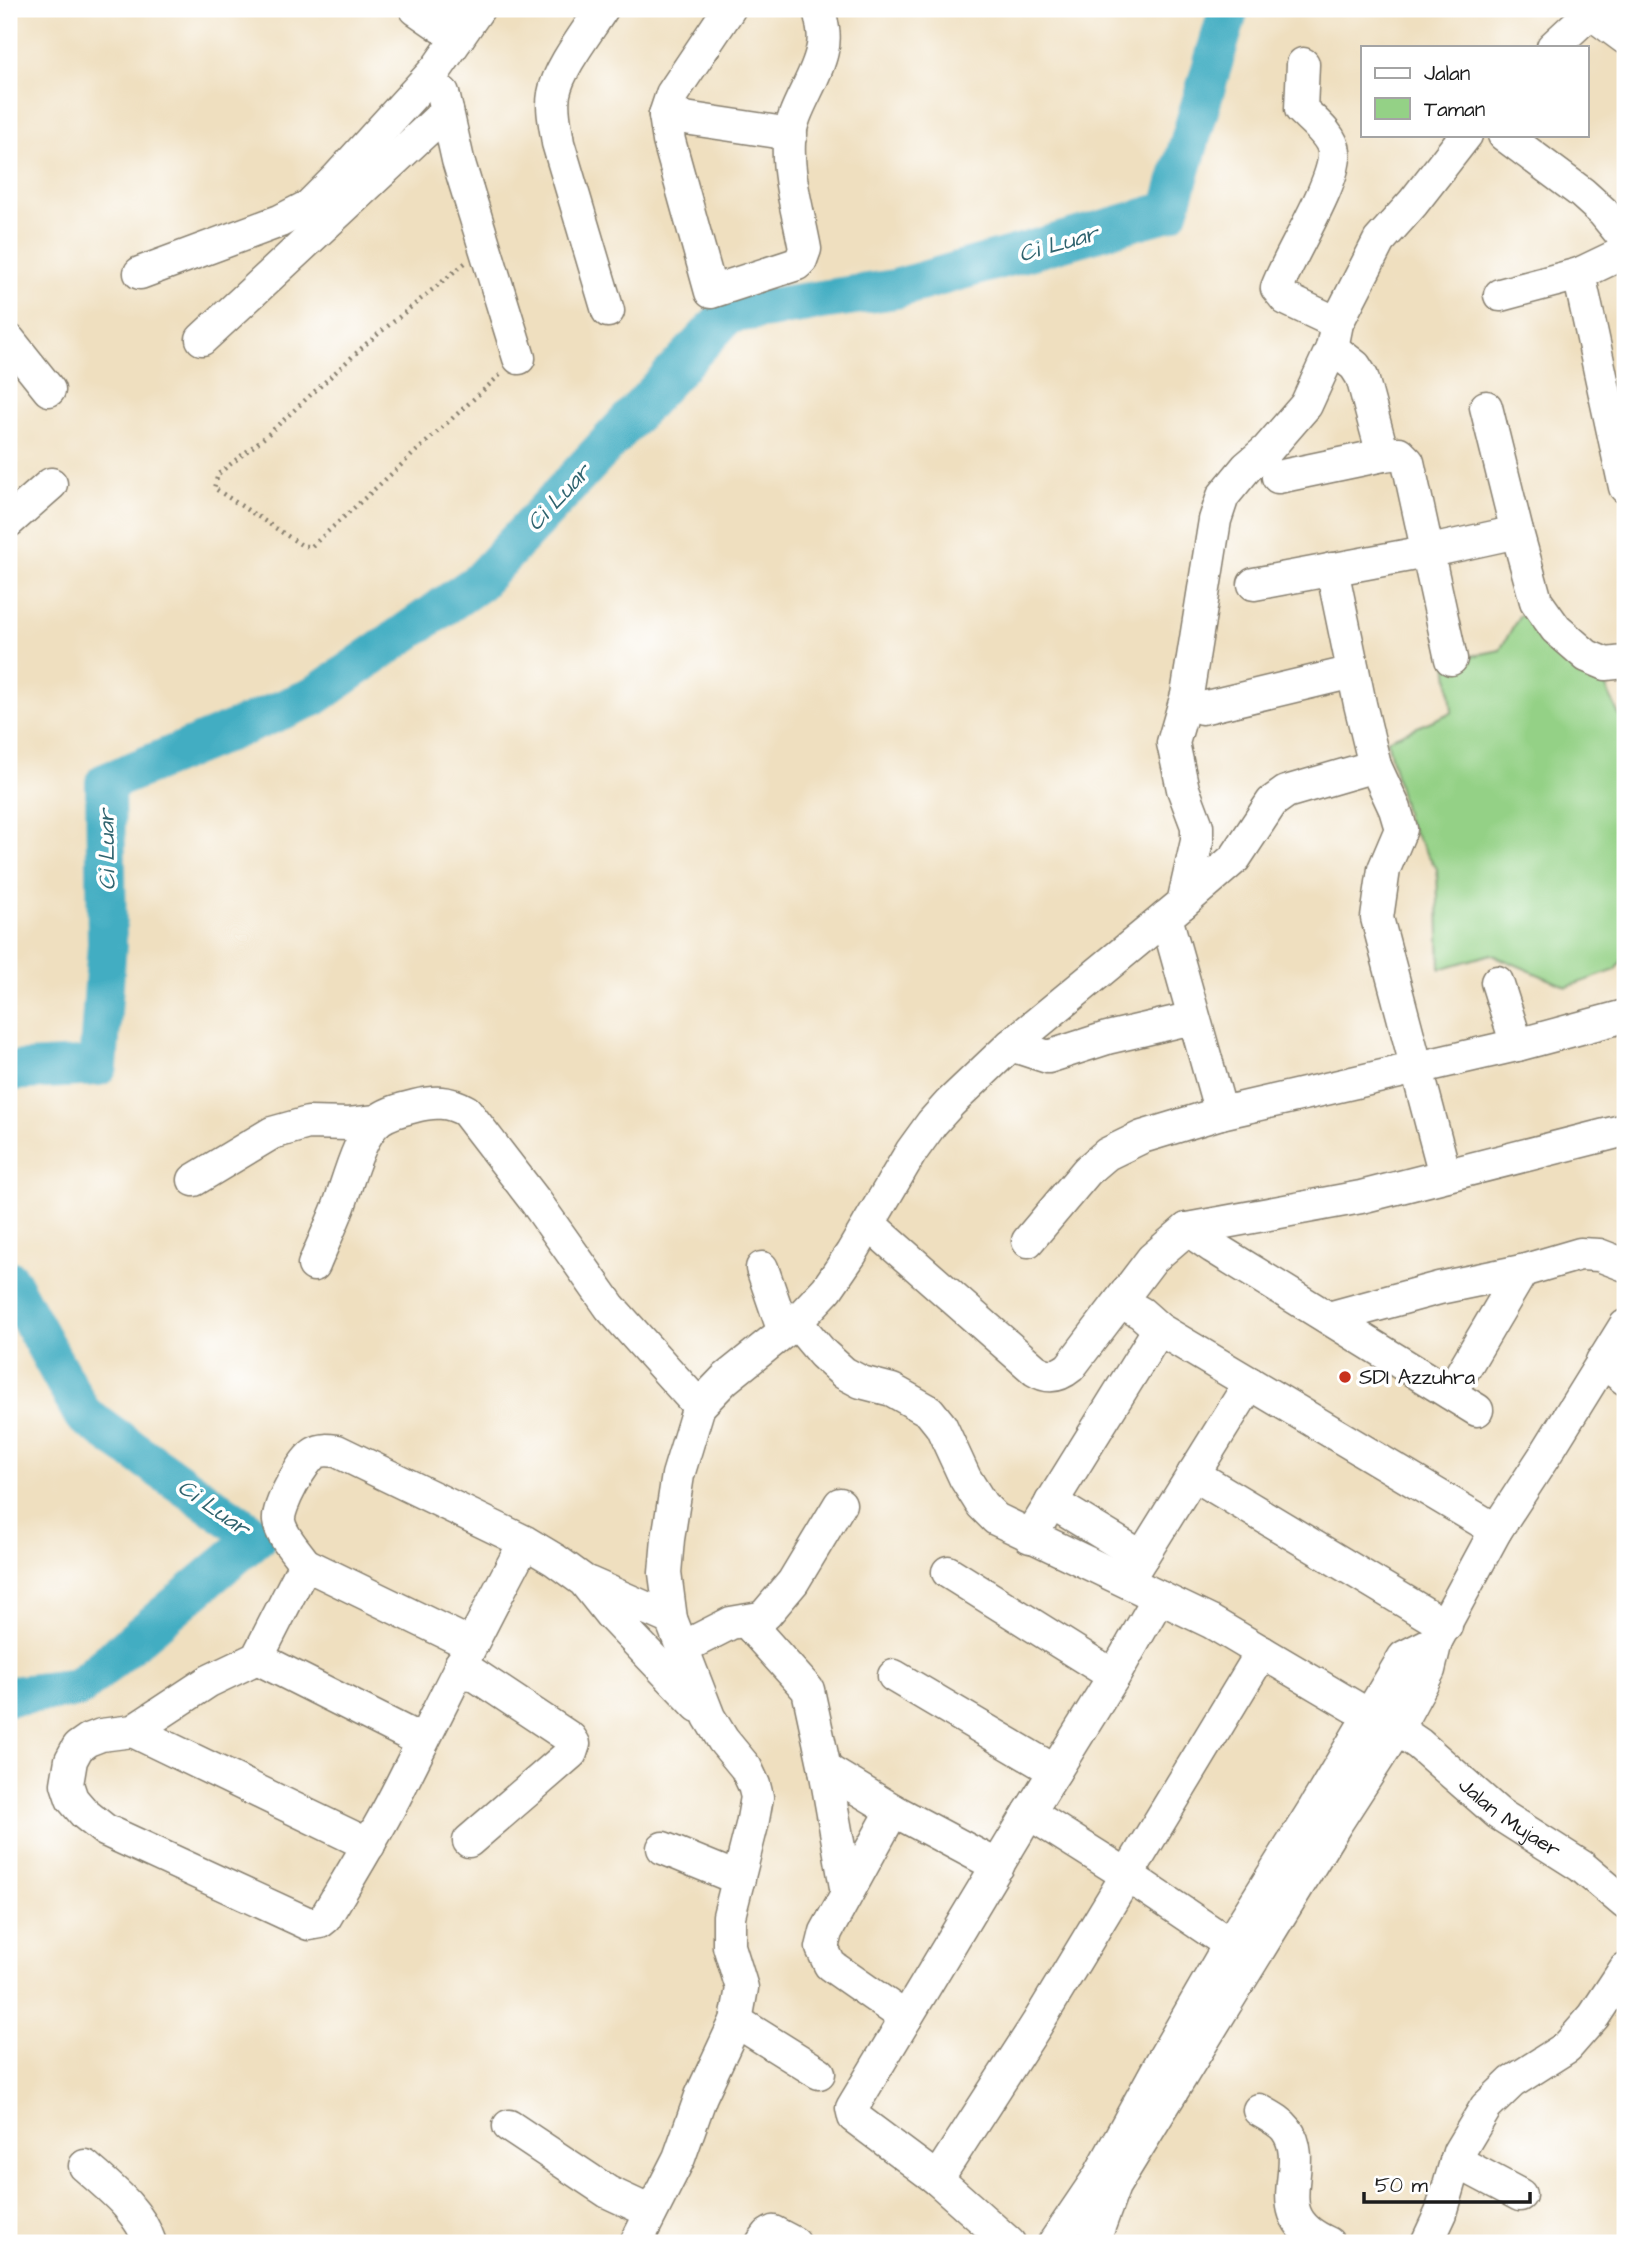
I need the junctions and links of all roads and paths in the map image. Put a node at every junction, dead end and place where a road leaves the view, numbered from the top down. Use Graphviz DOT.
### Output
graph roads {
  1 [pos="415,9"];
  2 [pos="478,9"];
  3 [pos="602,9"];
  4 [pos="729,9"];
  5 [pos="819,9"];
  6 [pos="1593,11"];
  7 [pos="457,38"];
  8 [pos="1625,38"];
  9 [pos="1554,46"];
  10 [pos="1303,64"];
  11 [pos="437,68"];
  12 [pos="447,111"];
  13 [pos="665,115"];
  14 [pos="791,134"];
  15 [pos="1465,136"];
  16 [pos="1505,136"];
  17 [pos="1625,239"];
  18 [pos="484,247"];
  19 [pos="1625,252"];
  20 [pos="140,274"];
  21 [pos="1579,274"];
  22 [pos="1500,295"];
  23 [pos="608,311"];
  24 [pos="1335,335"];
  25 [pos="202,339"];
  26 [pos="9,340"];
  27 [pos="519,358"];
  28 [pos="1612,365"];
  29 [pos="49,390"];
  30 [pos="1486,407"];
  31 [pos="1383,455"];
  32 [pos="1278,477"];
  33 [pos="51,484"];
  34 [pos="1625,487"];
  35 [pos="9,521"];
  36 [pos="1517,532"];
  37 [pos="1426,552"];
  38 [pos="1332,569"];
  39 [pos="1254,584"];
  40 [pos="1451,659"];
  41 [pos="1625,662"];
  42 [pos="1353,671"];
  43 [pos="1202,708"];
  44 [pos="1376,766"];
  45 [pos="1174,910"];
  46 [pos="1497,982"];
  47 [pos="1625,1016"];
  48 [pos="1193,1018"];
  49 [pos="1011,1045"];
  50 [pos="1517,1045"];
  51 [pos="1417,1068"];
  52 [pos="1221,1114"];
  53 [pos="377,1121"];
  54 [pos="1625,1130"];
  55 [pos="1444,1175"];
  56 [pos="194,1180"];
  57 [pos="869,1224"];
  58 [pos="1187,1229"];
  59 [pos="1028,1241"];
  60 [pos="314,1265"];
  61 [pos="1625,1265"];
  62 [pos="762,1268"];
  63 [pos="1522,1271"];
  64 [pos="1121,1302"];
  65 [pos="1329,1318"];
  66 [pos="1625,1326"];
  67 [pos="790,1327"];
  68 [pos="1159,1329"];
  69 [pos="1614,1370"];
  70 [pos="1250,1383"];
  71 [pos="1450,1394"];
  72 [pos="699,1406"];
  73 [pos="1477,1410"];
  74 [pos="1193,1474"];
  75 [pos="1051,1502"];
  76 [pos="840,1504"];
  77 [pos="1496,1530"];
  78 [pos="1030,1537"];
  79 [pos="524,1542"];
  80 [pos="304,1564"];
  81 [pos="1134,1569"];
  82 [pos="948,1572"];
  83 [pos="584,1581"];
  84 [pos="1159,1597"];
  85 [pos="746,1621"];
  86 [pos="677,1634"];
  87 [pos="1441,1634"];
  88 [pos="1272,1653"];
  89 [pos="465,1654"];
  90 [pos="257,1658"];
  91 [pos="1114,1675"];
  92 [pos="894,1676"];
  93 [pos="709,1717"];
  94 [pos="1380,1718"];
  95 [pos="133,1731"];
  96 [pos="422,1741"];
  97 [pos="825,1769"];
  98 [pos="1055,1771"];
  99 [pos="893,1810"];
  100 [pos="1029,1812"];
  101 [pos="468,1841"];
  102 [pos="369,1845"];
  103 [pos="663,1848"];
  104 [pos="998,1866"];
  105 [pos="1127,1875"];
  106 [pos="739,1879"];
  107 [pos="847,1893"];
  108 [pos="1625,1903"];
  109 [pos="1240,1952"];
  110 [pos="1625,1969"];
  111 [pos="906,2018"];
  112 [pos="736,2021"];
  113 [pos="819,2073"];
  114 [pos="1259,2110"];
  115 [pos="509,2126"];
  116 [pos="1456,2161"];
  117 [pos="85,2166"];
  118 [pos="937,2179"];
  119 [pos="1106,2182"];
  120 [pos="1520,2195"];
  121 [pos="651,2212"];
  122 [pos="1316,2241"];
  123 [pos="150,2243"];
  124 [pos="636,2243"];
  125 [pos="762,2243"];
  126 [pos="794,2243"];
  127 [pos="1009,2243"];
  128 [pos="1054,2243"];
  129 [pos="1093,2243"];
  130 [pos="1427,2243"];
  1 -- 7 [label="street"];
  2 -- 7 [label="street"];
  3 -- 23 [label="street"];
  4 -- 13 [label="street"];
  5 -- 14 [label="street"];
  6 -- 8 [label="street"];
  6 -- 9 [label="street"];
  7 -- 11 [label="street"];
  10 -- 24 [label="street"];
  11 -- 12 [label="street"];
  11 -- 20 [label="street"];
  12 -- 18 [label="street"];
  12 -- 25 [label="street"];
  13 -- 14 [label="street"];
  13 -- 14 [label="street"];
  15 -- 24 [label="street"];
  16 -- 17 [label="street"];
  18 -- 27 [label="street"];
  18 -- 27 [label="path"];
  19 -- 21 [label="street"];
  21 -- 22 [label="street"];
  21 -- 28 [label="street"];
  24 -- 31 [label="street"];
  24 -- 45 [label="street"];
  26 -- 29 [label="street"];
  28 -- 34 [label="street"];
  30 -- 36 [label="street"];
  31 -- 32 [label="street"];
  31 -- 37 [label="street"];
  33 -- 35 [label="street"];
  36 -- 37 [label="street"];
  36 -- 41 [label="street"];
  37 -- 38 [label="street"];
  37 -- 40 [label="street"];
  38 -- 39 [label="street"];
  38 -- 42 [label="street"];
  42 -- 43 [label="street"];
  42 -- 44 [label="street"];
  44 -- 45 [label="street"];
  44 -- 51 [label="street"];
  45 -- 48 [label="street"];
  45 -- 49 [label="street"];
  46 -- 50 [label="street"];
  47 -- 50 [label="street"];
  48 -- 49 [label="street"];
  48 -- 52 [label="street"];
  49 -- 57 [label="street"];
  50 -- 51 [label="street"];
  51 -- 52 [label="street"];
  51 -- 55 [label="street"];
  52 -- 59 [label="street"];
  53 -- 56 [label="street"];
  53 -- 60 [label="street"];
  53 -- 72 [label="street"];
  54 -- 55 [label="street"];
  55 -- 58 [label="street"];
  57 -- 64 [label="street"];
  57 -- 67 [label="street"];
  58 -- 64 [label="street"];
  58 -- 65 [label="street"];
  61 -- 63 [label="street"];
  62 -- 67 [label="street"];
  63 -- 65 [label="street"];
  63 -- 71 [label="street"];
  64 -- 68 [label="street"];
  65 -- 71 [label="street"];
  66 -- 69 [label="street"];
  67 -- 72 [label="street"];
  67 -- 78 [label="street"];
  68 -- 70 [label="street"];
  68 -- 75 [label="street"];
  69 -- 77 [label="street"];
  70 -- 74 [label="street"];
  70 -- 77 [label="street"];
  71 -- 73 [label="street"];
  72 -- 86 [label="street"];
  74 -- 81 [label="street"];
  74 -- 87 [label="street"];
  75 -- 78 [label="street"];
  75 -- 81 [label="street"];
  76 -- 85 [label="street"];
  77 -- 87 [label="street"];
  78 -- 81 [label="street"];
  79 -- 80 [label="street"];
  79 -- 83 [label="street"];
  79 -- 89 [label="street"];
  80 -- 89 [label="street"];
  80 -- 90 [label="street"];
  81 -- 84 [label="street, Jalan Mujaer"];
  82 -- 91 [label="street"];
  83 -- 86 [label="street"];
  83 -- 93 [label="street"];
  84 -- 88 [label="street, Jalan Mujaer"];
  84 -- 91 [label="street"];
  85 -- 86 [label="street"];
  85 -- 97 [label="street"];
  86 -- 93 [label="street"];
  87 -- 94 [label="street"];
  88 -- 94 [label="street, Jalan Mujaer"];
  88 -- 105 [label="street"];
  89 -- 96 [label="street"];
  89 -- 101 [label="street"];
  90 -- 95 [label="street"];
  90 -- 96 [label="street"];
  91 -- 98 [label="street"];
  92 -- 98 [label="street"];
  93 -- 106 [label="street"];
  94 -- 108 [label="street, Jalan Mujaer"];
  94 -- 109 [label="street"];
  95 -- 102 [label="street"];
  95 -- 102 [label="street"];
  96 -- 102 [label="street"];
  97 -- 99 [label="street"];
  97 -- 107 [label="street"];
  98 -- 100 [label="street"];
  99 -- 104 [label="street"];
  99 -- 107 [label="street"];
  100 -- 104 [label="street"];
  100 -- 105 [label="street"];
  103 -- 106 [label="street"];
  104 -- 111 [label="street"];
  105 -- 109 [label="street"];
  105 -- 118 [label="street"];
  106 -- 112 [label="street"];
  107 -- 111 [label="street"];
  109 -- 119 [label="street"];
  110 -- 116 [label="street"];
  111 -- 118 [label="street"];
  112 -- 113 [label="street"];
  112 -- 121 [label="street"];
  114 -- 122 [label="street"];
  115 -- 121 [label="street"];
  116 -- 120 [label="street"];
  116 -- 130 [label="street"];
  117 -- 123 [label="street"];
  118 -- 127 [label="street"];
  119 -- 128 [label="street"];
  119 -- 129 [label="street"];
  121 -- 124 [label="street"];
  125 -- 126 [label="street"];
}
